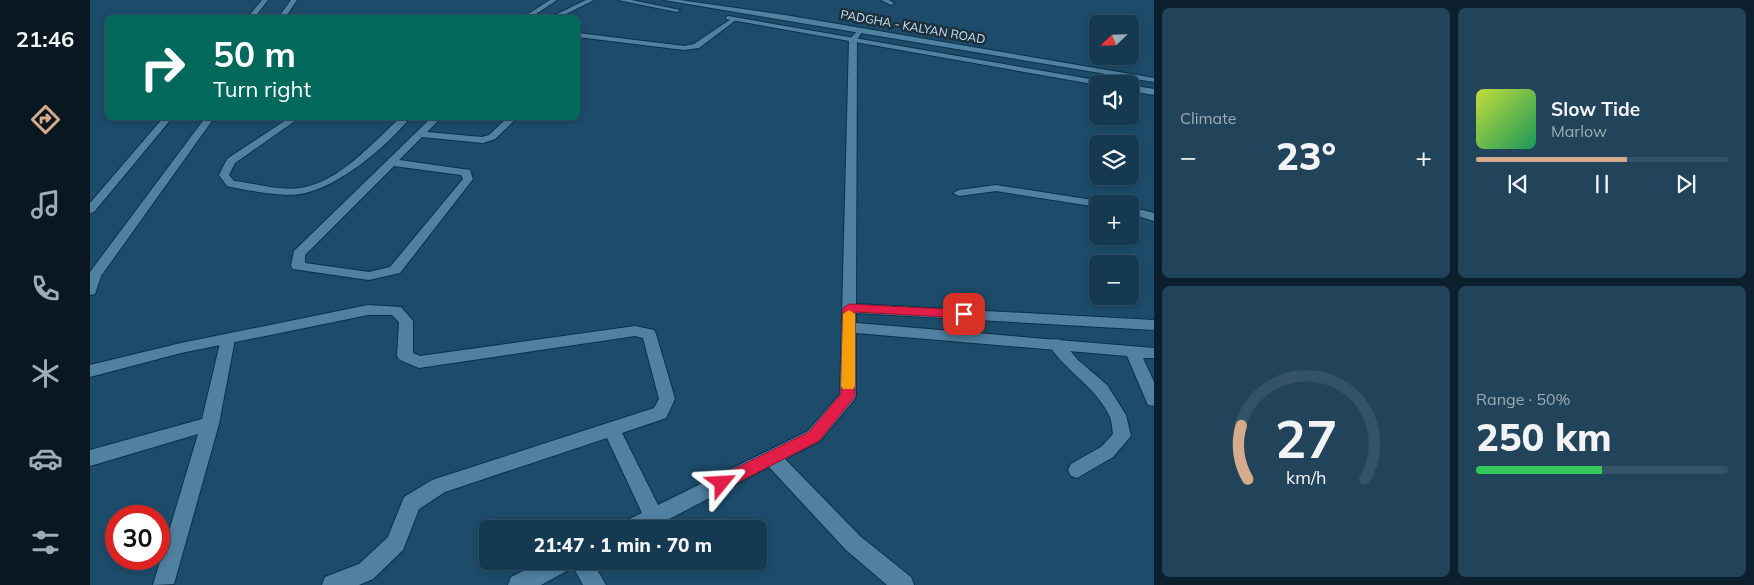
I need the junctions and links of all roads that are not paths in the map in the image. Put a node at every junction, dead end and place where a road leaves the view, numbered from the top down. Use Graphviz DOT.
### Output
graph roads {
  1 [pos="265,0"];
  2 [pos="294,0"];
  3 [pos="554,0"];
  4 [pos="591,0"];
  5 [pos="621,0"];
  6 [pos="667,0"];
  7 [pos="696,13"];
  8 [pos="252,15"];
  9 [pos="283,15"];
  10 [pos="529,15"];
  11 [pos="558,15"];
  12 [pos="785,17"];
  13 [pos="724,18"];
  14 [pos="734,19"];
  15 [pos="773,26"];
  16 [pos="580,35"];
  17 [pos="857,35"];
  18 [pos="1089,80"];
  19 [pos="1154,80"];
  20 [pos="1139,90"];
  21 [pos="1154,92"];
  22 [pos="165,120"];
  23 [pos="208,120"];
  24 [pos="291,120"];
  25 [pos="403,120"];
  26 [pos="434,120"];
  27 [pos="510,120"];
  28 [pos="419,134"];
  29 [pos="390,162"];
  30 [pos="959,193"];
  31 [pos="1089,202"];
  32 [pos="90,210"];
  33 [pos="1139,213"];
  34 [pos="1154,217"];
  35 [pos="90,291"];
  36 [pos="849,308"];
  37 [pos="1154,325"];
  38 [pos="849,327"];
  39 [pos="228,339"];
  40 [pos="1056,344"];
  41 [pos="1132,351"];
  42 [pos="1154,353"];
  43 [pos="90,371"];
  44 [pos="1154,400"];
  45 [pos="210,424"];
  46 [pos="611,429"];
  47 [pos="90,458"];
  48 [pos="772,458"];
  49 [pos="1077,470"];
  50 [pos="654,517"];
  51 [pos="648,520"];
  52 [pos="548,570"];
  53 [pos="586,570"];
  54 [pos="162,584"];
  55 [pos="333,585"];
  56 [pos="519,585"];
  57 [pos="595,585"];
  58 [pos="903,585"];
  1 -- 8 [label="street"];
  2 -- 9 [label="street"];
  3 -- 10 [label="street"];
  4 -- 11 [label="street"];
  5 -- 7 [label="street"];
  6 -- 12 [label="street, PADGHA - KALYAN ROAD"];
  12 -- 15 [label="street"];
  12 -- 17 [label="street, PADGHA - KALYAN ROAD"];
  13 -- 14 [label="street"];
  14 -- 15 [label="street"];
  14 -- 16 [label="street"];
  15 -- 17 [label="street"];
  17 -- 18 [label="street"];
  17 -- 19 [label="street, PADGHA - KALYAN ROAD"];
  17 -- 36 [label="street"];
  20 -- 21 [label="street"];
  22 -- 32 [label="street"];
  23 -- 35 [label="street"];
  24 -- 25 [label="street"];
  26 -- 28 [label="street"];
  27 -- 28 [label="street"];
  28 -- 29 [label="street"];
  29 -- 29 [label="street"];
  30 -- 31 [label="street"];
  33 -- 34 [label="street"];
  36 -- 37 [label="street"];
  36 -- 38 [label="street"];
  38 -- 40 [label="street"];
  38 -- 48 [label="street"];
  39 -- 43 [label="street"];
  39 -- 45 [label="street"];
  39 -- 46 [label="street"];
  40 -- 41 [label="street"];
  40 -- 49 [label="street"];
  41 -- 42 [label="street"];
  41 -- 44 [label="street"];
  45 -- 47 [label="street"];
  45 -- 54 [label="street"];
  46 -- 50 [label="street"];
  46 -- 55 [label="street"];
  48 -- 50 [label="street"];
  48 -- 58 [label="street"];
  50 -- 51 [label="street"];
  52 -- 56 [label="street"];
  53 -- 57 [label="street"];
}
